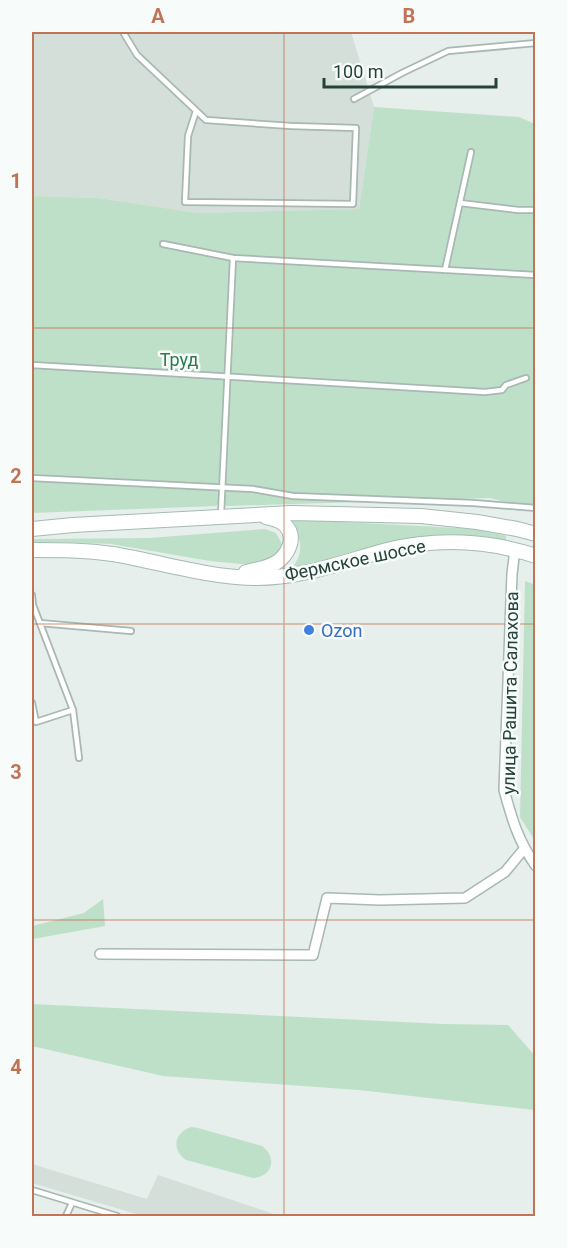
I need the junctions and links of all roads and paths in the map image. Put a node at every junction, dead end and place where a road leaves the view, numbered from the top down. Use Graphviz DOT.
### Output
graph roads {
  1 [pos="123,32"];
  2 [pos="536,43"];
  3 [pos="354,99"];
  4 [pos="196,111"];
  5 [pos="471,152"];
  6 [pos="460,204"];
  7 [pos="536,210"];
  8 [pos="164,244"];
  9 [pos="233,258"];
  10 [pos="445,270"];
  11 [pos="536,275"];
  12 [pos="32,365"];
  13 [pos="227,376"];
  14 [pos="526,378"];
  15 [pos="32,478"];
  16 [pos="222,488"];
  17 [pos="536,508"];
  18 [pos="257,515"];
  19 [pos="221,517"];
  20 [pos="32,529"];
  21 [pos="517,529"];
  22 [pos="536,534"];
  23 [pos="514,549"];
  24 [pos="32,550"];
  25 [pos="536,556"];
  26 [pos="226,577"];
  27 [pos="32,595"];
  28 [pos="40,623"];
  29 [pos="131,631"];
  30 [pos="32,703"];
  31 [pos="73,710"];
  32 [pos="79,758"];
  33 [pos="524,849"];
  34 [pos="536,855"];
  35 [pos="536,866"];
  36 [pos="100,954"];
  37 [pos="32,1190"];
  38 [pos="72,1203"];
  39 [pos="66,1216"];
  40 [pos="117,1216"];
  1 -- 4 [label="lane"];
  2 -- 3 [label="lane"];
  4 -- 4 [label="lane"];
  5 -- 6 [label="lane"];
  6 -- 7 [label="lane"];
  6 -- 10 [label="lane"];
  8 -- 9 [label="lane"];
  9 -- 10 [label="lane"];
  9 -- 13 [label="lane"];
  10 -- 11 [label="lane"];
  12 -- 13 [label="lane"];
  13 -- 14 [label="lane"];
  13 -- 16 [label="lane"];
  15 -- 16 [label="lane"];
  16 -- 17 [label="lane"];
  16 -- 19 [label="lane"];
  18 -- 19 [label="main road, Фермское шоссе"];
  18 -- 21 [label="main road, Фермское шоссе"];
  18 -- 26 [label="main road"];
  19 -- 20 [label="main road, Фермское шоссе"];
  21 -- 22 [label="main road, Фермское шоссе"];
  21 -- 23 [label="main road"];
  23 -- 25 [label="main road, Фермское шоссе"];
  23 -- 26 [label="main road, Фермское шоссе"];
  23 -- 33 [label="street, улица Рашита Салахова"];
  24 -- 26 [label="main road, Фермское шоссе"];
  27 -- 28 [label="lane"];
  28 -- 29 [label="lane"];
  28 -- 31 [label="lane"];
  30 -- 31 [label="lane"];
  31 -- 32 [label="lane"];
  33 -- 34 [label="lane"];
  33 -- 35 [label="street, улица Рашита Салахова"];
  33 -- 36 [label="street"];
  37 -- 38 [label="lane"];
  38 -- 39 [label="lane"];
  38 -- 40 [label="lane"];
}
